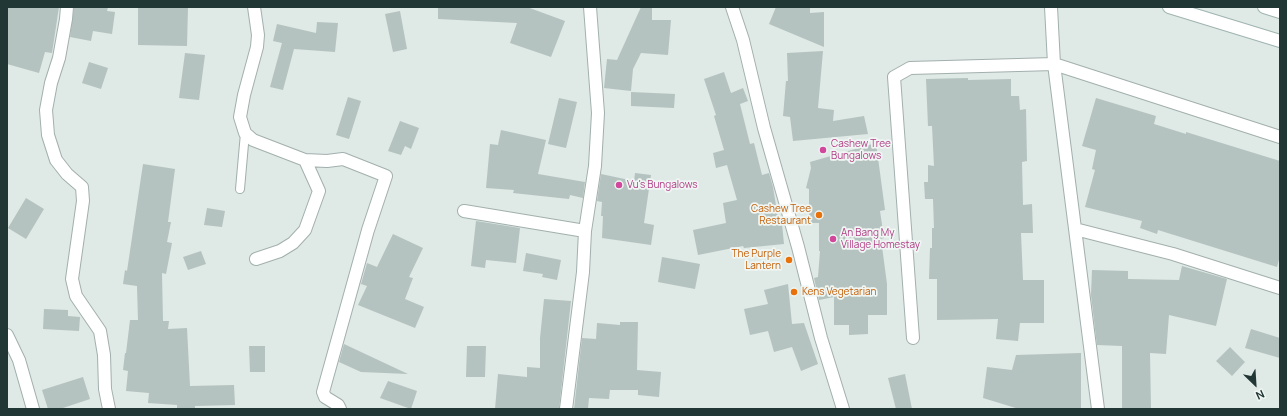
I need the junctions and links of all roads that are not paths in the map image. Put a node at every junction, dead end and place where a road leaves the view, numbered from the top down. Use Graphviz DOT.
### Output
graph roads {
  1 [pos="67,7"];
  2 [pos="254,7"];
  3 [pos="590,7"];
  4 [pos="732,7"];
  5 [pos="1051,7"];
  6 [pos="1169,7"];
  7 [pos="1264,7"];
  8 [pos="1280,12"];
  9 [pos="1280,41"];
  10 [pos="1054,64"];
  11 [pos="245,133"];
  12 [pos="1280,137"];
  13 [pos="305,160"];
  14 [pos="240,189"];
  15 [pos="464,211"];
  16 [pos="1075,229"];
  17 [pos="585,231"];
  18 [pos="256,259"];
  19 [pos="1280,288"];
  20 [pos="7,335"];
  21 [pos="912,338"];
  22 [pos="33,409"];
  23 [pos="109,409"];
  24 [pos="340,409"];
  25 [pos="566,409"];
  26 [pos="843,409"];
  27 [pos="1098,409"];
  1 -- 23 [label="street"];
  2 -- 11 [label="street"];
  3 -- 17 [label="street"];
  4 -- 26 [label="street"];
  5 -- 10 [label="street"];
  6 -- 9 [label="street"];
  7 -- 8 [label="street"];
  10 -- 12 [label="street"];
  10 -- 16 [label="street"];
  10 -- 21 [label="street"];
  11 -- 13 [label="street"];
  11 -- 14 [label="lane"];
  13 -- 18 [label="street"];
  13 -- 24 [label="street"];
  15 -- 17 [label="street"];
  16 -- 19 [label="street"];
  16 -- 27 [label="street"];
  17 -- 25 [label="street"];
  20 -- 22 [label="street"];
}
